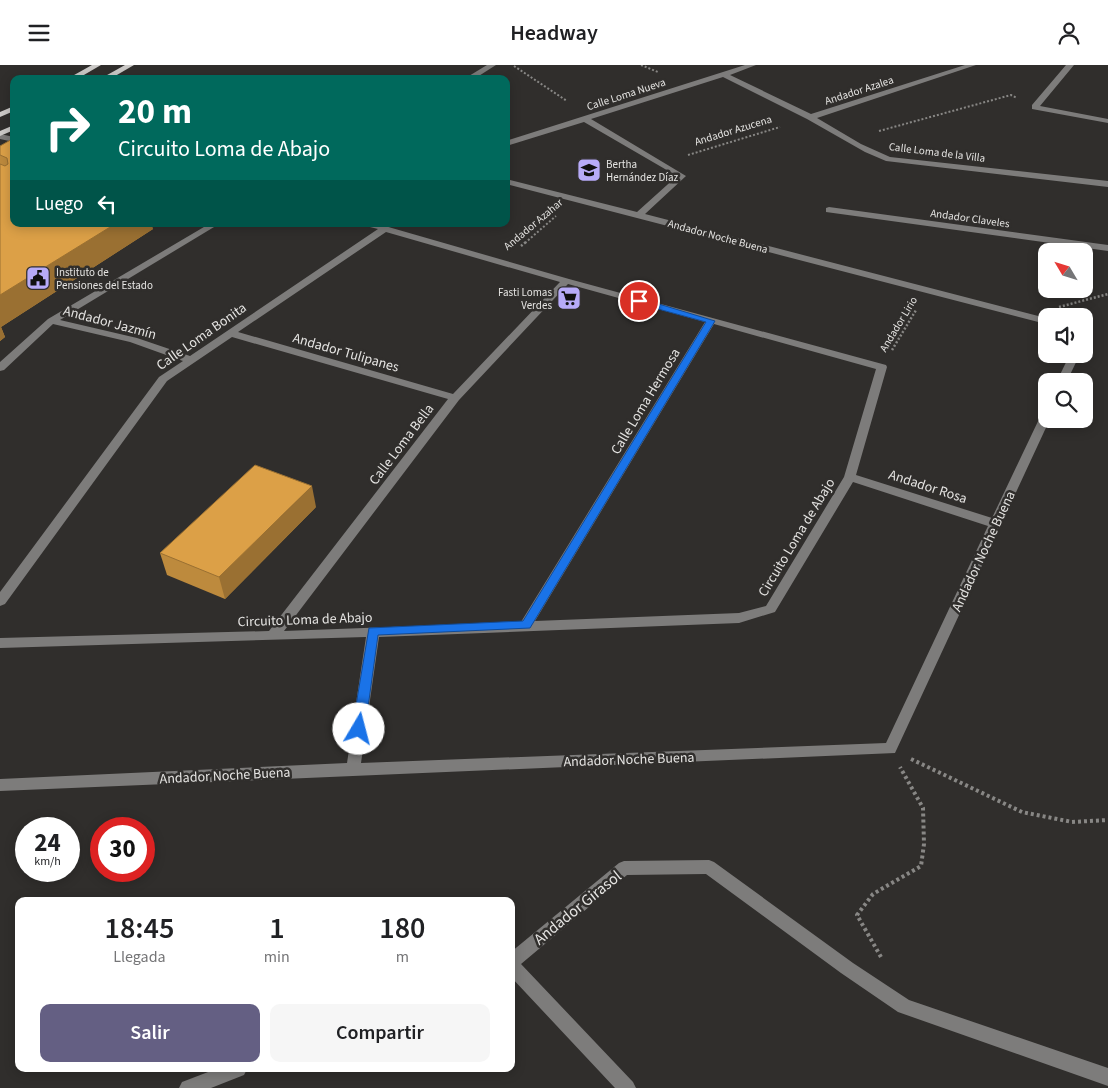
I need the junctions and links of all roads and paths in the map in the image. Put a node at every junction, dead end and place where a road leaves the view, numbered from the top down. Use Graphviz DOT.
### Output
graph roads {
  1 [pos="97,65"];
  2 [pos="130,65"];
  3 [pos="492,65"];
  4 [pos="512,65"];
  5 [pos="752,65"];
  6 [pos="972,65"];
  7 [pos="1070,65"];
  8 [pos="723,74"];
  9 [pos="78,75"];
  10 [pos="111,75"];
  11 [pos="475,75"];
  12 [pos="1036,107"];
  13 [pos="811,117"];
  14 [pos="588,118"];
  15 [pos="1108,121"];
  16 [pos="847,140"];
  17 [pos="510,143"];
  18 [pos="662,164"];
  19 [pos="510,182"];
  20 [pos="1108,184"];
  21 [pos="576,199"];
  22 [pos="829,209"];
  23 [pos="639,215"];
  24 [pos="210,227"];
  25 [pos="378,227"];
  26 [pos="384,229"];
  27 [pos="1108,248"];
  28 [pos="501,263"];
  29 [pos="566,281"];
  30 [pos="928,290"];
  31 [pos="1108,294"];
  32 [pos="1028,316"];
  33 [pos="1038,319"];
  34 [pos="51,321"];
  35 [pos="711,321"];
  36 [pos="230,333"];
  37 [pos="191,360"];
  38 [pos="882,367"];
  39 [pos="0,368"];
  40 [pos="455,398"];
  41 [pos="1040,428"];
  42 [pos="850,477"];
  43 [pos="996,524"];
  44 [pos="0,601"];
  45 [pos="526,625"];
  46 [pos="373,631"];
  47 [pos="273,636"];
  48 [pos="0,643"];
  49 [pos="890,749"];
  50 [pos="353,769"];
  51 [pos="0,785"];
  52 [pos="1108,820"];
  53 [pos="882,958"];
  54 [pos="515,960"];
  55 [pos="515,967"];
  56 [pos="230,1072"];
  57 [pos="1108,1077"];
  58 [pos="188,1088"];
  59 [pos="627,1088"];
  1 -- 9 [label="main road"];
  2 -- 10 [label="main road"];
  3 -- 11 [label="street"];
  4 -- 14 [label="path"];
  5 -- 8 [label="street, Calle Loma Nueva"];
  6 -- 13 [label="street, Andador Azalea"];
  7 -- 12 [label="street"];
  8 -- 13 [label="street, Calle Loma de la Villa"];
  8 -- 14 [label="street, Calle Loma Nueva"];
  12 -- 15 [label="street"];
  12 -- 16 [label="path"];
  13 -- 16 [label="street, Calle Loma de la Villa"];
  13 -- 18 [label="path, Andador Azucena"];
  14 -- 17 [label="street, Calle Loma Nueva"];
  14 -- 18 [label="street"];
  16 -- 20 [label="street, Calle Loma de la Villa"];
  18 -- 23 [label="street"];
  19 -- 21 [label="street, Andador Noche Buena"];
  21 -- 23 [label="street, Andador Noche Buena"];
  21 -- 28 [label="path, Andador Azahar"];
  22 -- 27 [label="street, Andador Claveles"];
  23 -- 30 [label="street, Andador Noche Buena"];
  24 -- 34 [label="street"];
  25 -- 26 [label="street"];
  26 -- 28 [label="street"];
  26 -- 36 [label="street, Calle Loma Bonita"];
  28 -- 29 [label="street"];
  29 -- 35 [label="street"];
  29 -- 40 [label="street, Calle Loma Bella"];
  30 -- 32 [label="street, Andador Noche Buena"];
  30 -- 38 [label="path, Andador Lirio"];
  31 -- 32 [label="path"];
  32 -- 33 [label="street, Andador Noche Buena"];
  34 -- 37 [label="street, Andador Jazmín"];
  34 -- 39 [label="street"];
  35 -- 38 [label="street"];
  35 -- 45 [label="street, Calle Loma Hermosa"];
  36 -- 37 [label="street, Calle Loma Bonita"];
  36 -- 40 [label="street, Andador Tulipanes"];
  37 -- 44 [label="street, Calle Loma Bonita"];
  38 -- 42 [label="street, Circuito Loma de Abajo"];
  40 -- 47 [label="street, Calle Loma Bella"];
  41 -- 43 [label="street, Andador Noche Buena"];
  42 -- 43 [label="street, Andador Rosa"];
  42 -- 45 [label="street, Circuito Loma de Abajo"];
  43 -- 49 [label="street, Andador Noche Buena"];
  45 -- 46 [label="street, Circuito Loma de Abajo"];
  46 -- 47 [label="street, Circuito Loma de Abajo"];
  46 -- 50 [label="street"];
  47 -- 48 [label="street, Circuito Loma de Abajo"];
  49 -- 50 [label="street, Andador Noche Buena"];
  49 -- 52 [label="path"];
  49 -- 53 [label="path"];
  50 -- 51 [label="street, Andador Noche Buena"];
  54 -- 57 [label="street, Andador Girasol"];
  55 -- 59 [label="street"];
  56 -- 58 [label="street"];
}
